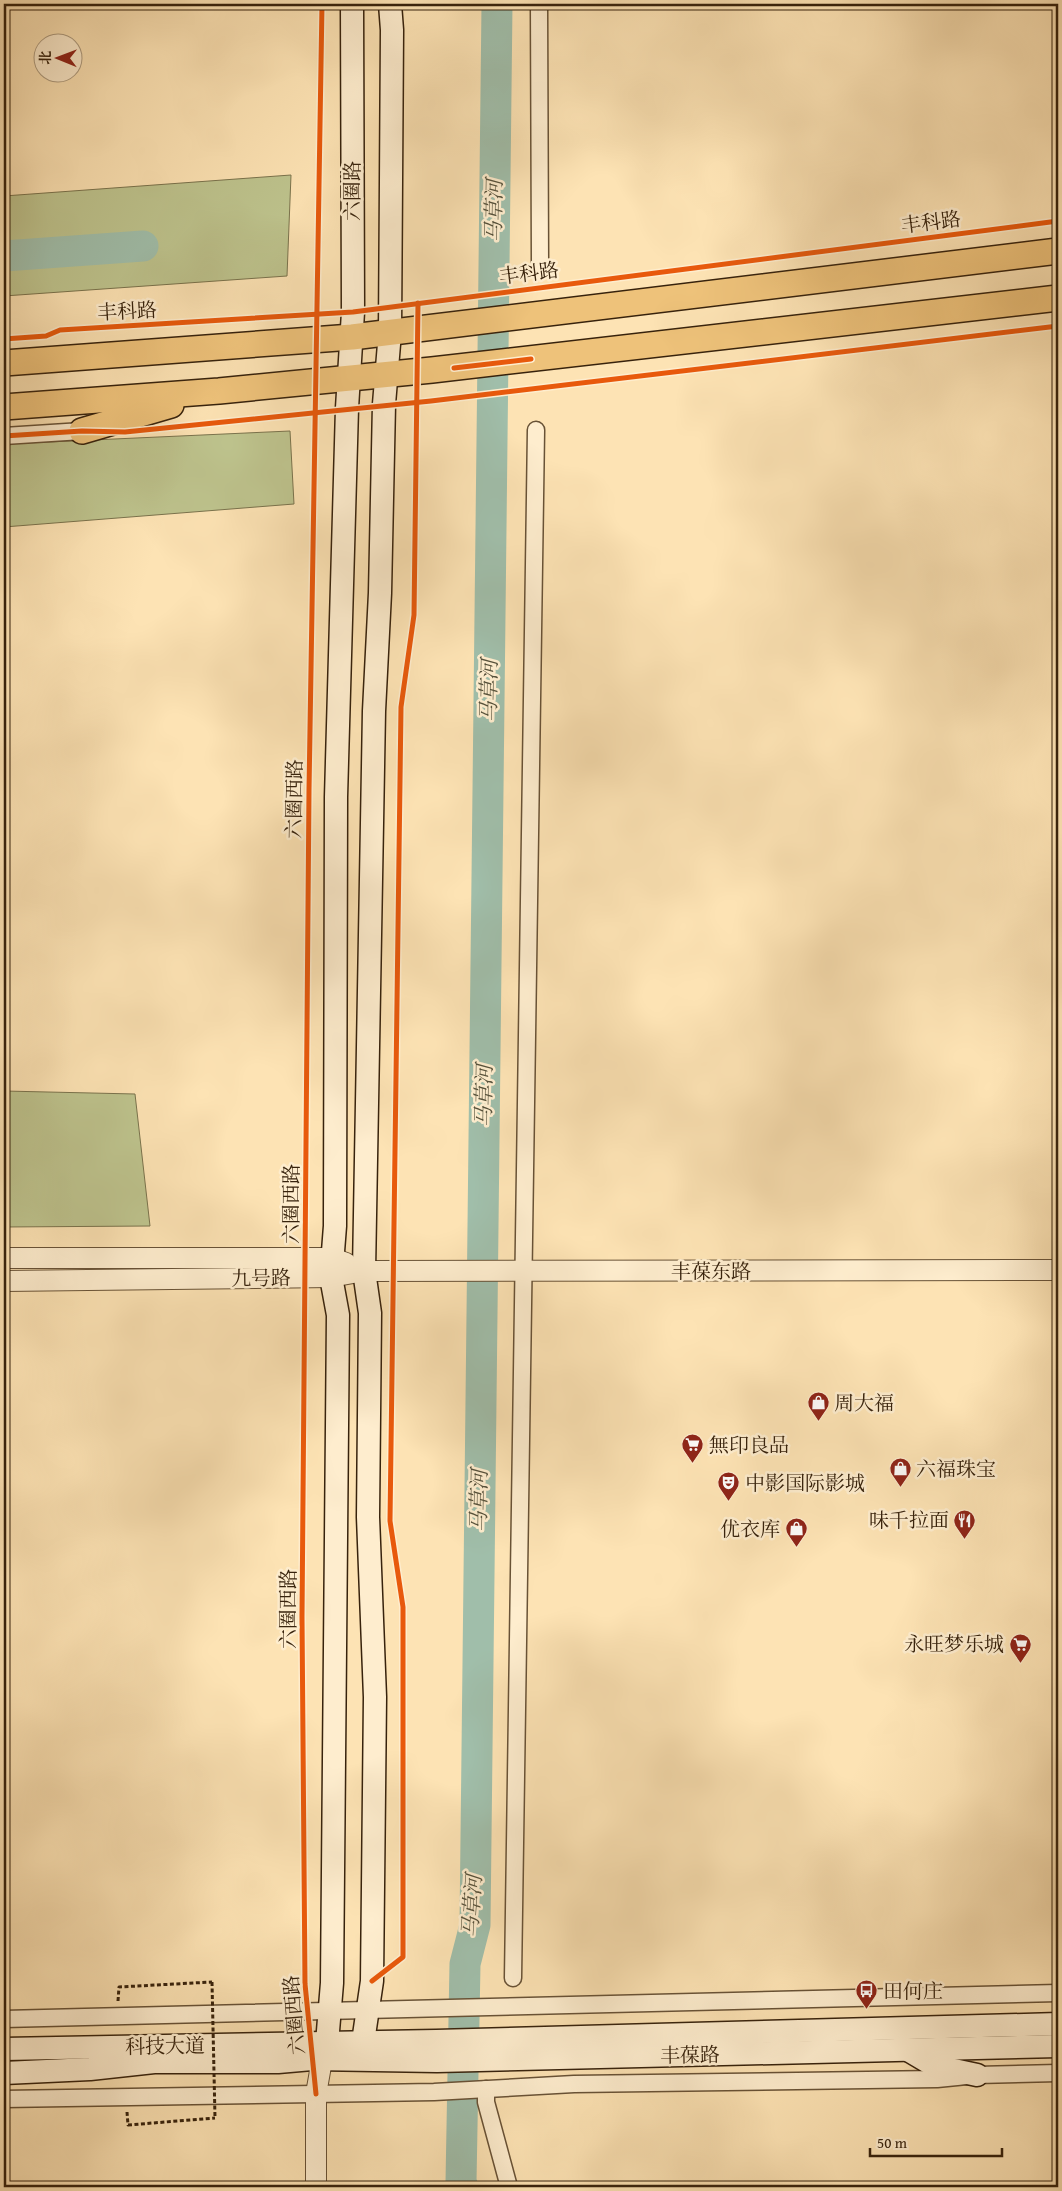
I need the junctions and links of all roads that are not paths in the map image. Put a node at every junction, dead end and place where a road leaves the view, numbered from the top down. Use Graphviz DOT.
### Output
graph roads {
  1 [pos="352,4"];
  2 [pos="390,4"];
  3 [pos="539,4"];
  4 [pos="1058,251"];
  5 [pos="540,264"];
  6 [pos="1058,298"];
  7 [pos="390,332"];
  8 [pos="352,337"];
  9 [pos="4,363"];
  10 [pos="386,375"];
  11 [pos="350,378"];
  12 [pos="219,391"];
  13 [pos="4,407"];
  14 [pos="536,430"];
  15 [pos="82,431"];
  16 [pos="4,436"];
  17 [pos="4,1258"];
  18 [pos="332,1268"];
  19 [pos="1058,1270"];
  20 [pos="364,1271"];
  21 [pos="518,1271"];
  22 [pos="4,1281"];
  23 [pos="513,1978"];
  24 [pos="1058,1993"];
  25 [pos="368,2009"];
  26 [pos="330,2011"];
  27 [pos="4,2019"];
  28 [pos="1058,2024"];
  29 [pos="363,2042"];
  30 [pos="1058,2046"];
  31 [pos="4,2049"];
  32 [pos="494,2049"];
  33 [pos="908,2050"];
  34 [pos="324,2051"];
  35 [pos="436,2051"];
  36 [pos="4,2073"];
  37 [pos="1058,2073"];
  38 [pos="977,2075"];
  39 [pos="486,2089"];
  40 [pos="316,2094"];
  41 [pos="4,2099"];
  42 [pos="316,2187"];
  43 [pos="509,2187"];
  1 -- 8 [label="main road, 六圈路"];
  2 -- 7 [label="main road, 六圈路"];
  3 -- 5 [label="street"];
  4 -- 7 [label="main road, 丰科路"];
  6 -- 10 [label="main road"];
  7 -- 8 [label="main road, 丰科路"];
  7 -- 10 [label="main road, 六圈路"];
  8 -- 9 [label="main road, 丰科路"];
  8 -- 11 [label="main road, 六圈路"];
  10 -- 11 [label="main road"];
  10 -- 20 [label="main road"];
  11 -- 12 [label="main road"];
  11 -- 18 [label="main road, 六圈西路"];
  12 -- 13 [label="main road"];
  12 -- 15 [label="main road"];
  14 -- 21 [label="street"];
  15 -- 16 [label="street"];
  17 -- 18 [label="street, 九号路"];
  18 -- 20 [label="street, 九号路"];
  18 -- 22 [label="street, 九号路"];
  18 -- 26 [label="main road, 六圈西路"];
  19 -- 21 [label="street, 丰葆东路"];
  20 -- 21 [label="street, 丰葆东路"];
  20 -- 25 [label="main road"];
  21 -- 23 [label="street"];
  24 -- 25 [label="street"];
  25 -- 26 [label="street"];
  25 -- 29 [label="main road"];
  26 -- 27 [label="street"];
  26 -- 34 [label="main road, 六圈西路"];
  28 -- 32 [label="main road, 丰葆路"];
  29 -- 34 [label="main road, 六圈西路"];
  29 -- 35 [label="main road, 丰葆路"];
  30 -- 33 [label="main road, 丰葆路"];
  31 -- 34 [label="main road, 科技大道"];
  32 -- 33 [label="main road, 丰葆路"];
  32 -- 35 [label="main road, 丰葆路"];
  33 -- 38 [label="main road"];
  34 -- 35 [label="main road, 丰葆路"];
  34 -- 36 [label="main road, 科技大道"];
  34 -- 40 [label="street, 六圈西路"];
  37 -- 38 [label="street"];
  38 -- 39 [label="street"];
  39 -- 40 [label="street"];
  39 -- 43 [label="street"];
  40 -- 41 [label="street"];
  40 -- 42 [label="street, 六圈西路"];
}
